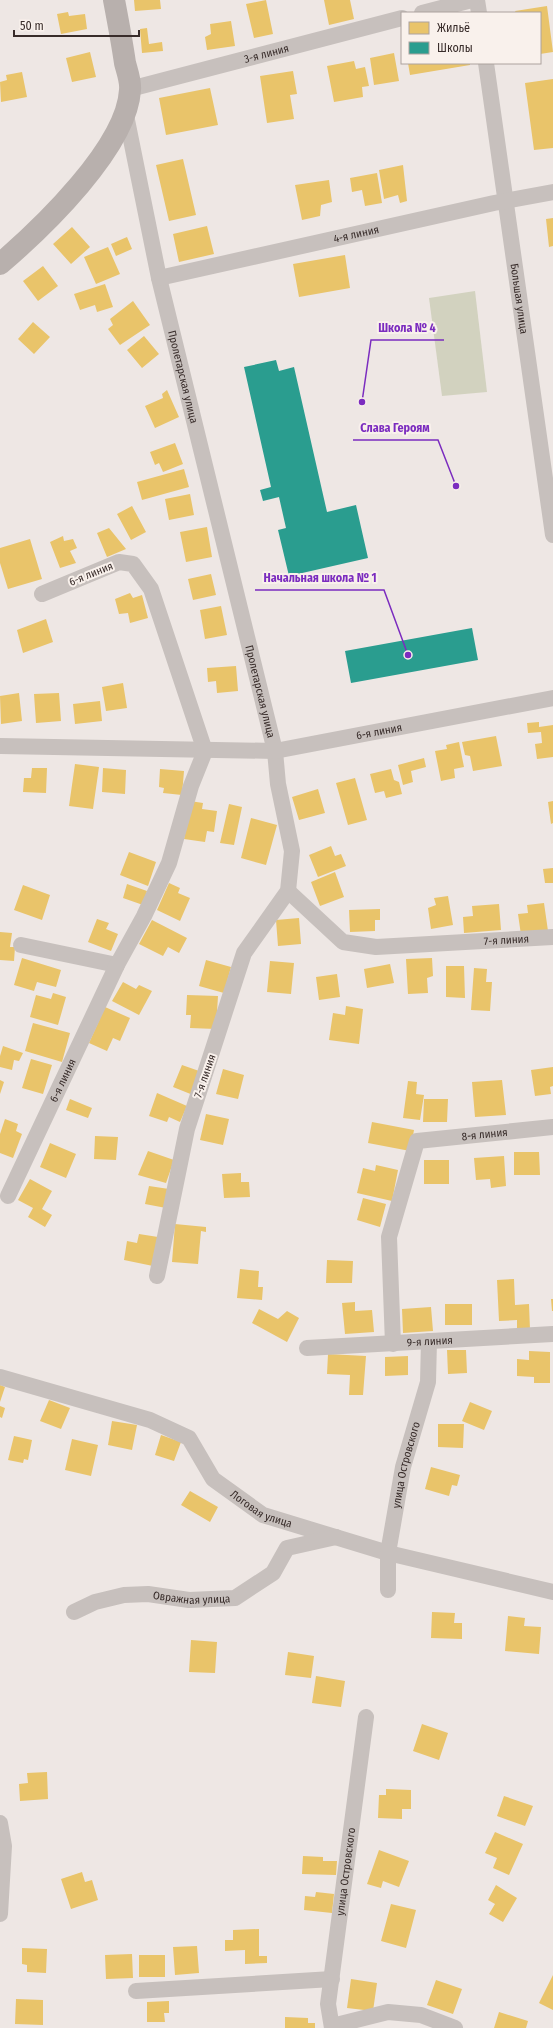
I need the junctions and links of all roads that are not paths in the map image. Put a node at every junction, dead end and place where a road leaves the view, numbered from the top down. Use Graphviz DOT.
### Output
graph roads {
  1 [pos="114,0"];
  2 [pos="472,0"];
  3 [pos="477,0"];
  4 [pos="426,12"];
  5 [pos="479,12"];
  6 [pos="401,18"];
  7 [pos="486,64"];
  8 [pos="130,89"];
  9 [pos="126,115"];
  10 [pos="553,192"];
  11 [pos="506,200"];
  12 [pos="0,264"];
  13 [pos="159,278"];
  14 [pos="547,450"];
  15 [pos="553,535"];
  16 [pos="42,594"];
  17 [pos="553,698"];
  18 [pos="0,746"];
  19 [pos="205,751"];
  20 [pos="275,751"];
  21 [pos="288,891"];
  22 [pos="553,937"];
  23 [pos="21,945"];
  24 [pos="117,965"];
  25 [pos="553,1127"];
  26 [pos="8,1196"];
  27 [pos="157,1276"];
  28 [pos="553,1334"];
  29 [pos="429,1341"];
  30 [pos="393,1344"];
  31 [pos="307,1348"];
  32 [pos="0,1377"];
  33 [pos="338,1536"];
  34 [pos="388,1553"];
  35 [pos="388,1590"];
  36 [pos="553,1592"];
  37 [pos="74,1612"];
  38 [pos="366,1717"];
  39 [pos="0,1823"];
  40 [pos="0,1914"];
  41 [pos="332,1979"];
  42 [pos="136,1991"];
  43 [pos="332,2027"];
  44 [pos="455,2028"];
  1 -- 8 [label="main road, Пролетарская улица"];
  2 -- 4 [label="street"];
  3 -- 5 [label="street"];
  6 -- 8 [label="street, 3-я линия"];
  7 -- 11 [label="street, Большая улица"];
  8 -- 9 [label="main road, Пролетарская улица"];
  9 -- 12 [label="main road"];
  9 -- 13 [label="street, Пролетарская улица"];
  10 -- 11 [label="street, 4-я линия"];
  11 -- 13 [label="street, 4-я линия"];
  11 -- 14 [label="street, Большая улица"];
  13 -- 20 [label="street, Пролетарская улица"];
  14 -- 15 [label="street, Большая улица"];
  16 -- 19 [label="street, 6-я линия"];
  17 -- 20 [label="street, 6-я линия"];
  18 -- 19 [label="street, 6-я линия"];
  19 -- 20 [label="street, 6-я линия"];
  19 -- 24 [label="street, 6-я линия"];
  20 -- 21 [label="street, 7-я линия"];
  21 -- 22 [label="street, 7-я линия"];
  21 -- 27 [label="street, 7-я линия"];
  23 -- 24 [label="street"];
  24 -- 26 [label="street, 6-я линия"];
  25 -- 30 [label="street, 8-я линия"];
  28 -- 29 [label="street, 9-я линия"];
  29 -- 30 [label="street, 9-я линия"];
  29 -- 34 [label="street, улица Островского"];
  30 -- 31 [label="street, 9-я линия"];
  32 -- 33 [label="street, Логовая улица"];
  33 -- 34 [label="street, Логовая улица"];
  33 -- 37 [label="street, Овражная улица"];
  34 -- 35 [label="street, улица Островского"];
  34 -- 36 [label="street, Логовая улица"];
  38 -- 41 [label="street, улица Островского"];
  39 -- 40 [label="street"];
  41 -- 42 [label="street"];
  41 -- 43 [label="street, улица Островского"];
  43 -- 44 [label="street, улица Островского"];
}
